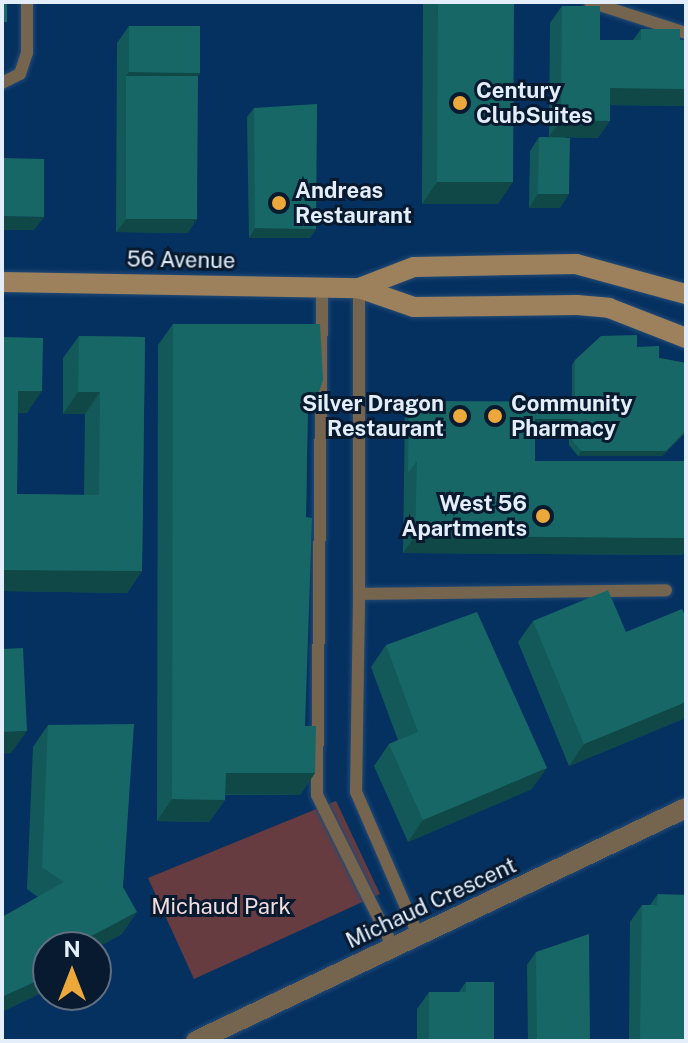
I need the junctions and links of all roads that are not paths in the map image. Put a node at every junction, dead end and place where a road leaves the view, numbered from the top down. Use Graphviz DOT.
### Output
graph roads {
  1 [pos="27,2"];
  2 [pos="590,2"];
  3 [pos="686,33"];
  4 [pos="2,83"];
  5 [pos="2,282"];
  6 [pos="322,287"];
  7 [pos="359,288"];
  8 [pos="686,294"];
  9 [pos="686,338"];
  10 [pos="666,590"];
  11 [pos="359,594"];
  12 [pos="686,808"];
  13 [pos="418,935"];
  14 [pos="393,947"];
  15 [pos="196,1041"];
  1 -- 4 [label="lane"];
  2 -- 3 [label="lane"];
  5 -- 6 [label="main road, 56 Avenue"];
  6 -- 7 [label="main road, 56 Avenue"];
  6 -- 14 [label="lane"];
  7 -- 8 [label="main road, 56 Avenue"];
  7 -- 9 [label="main road, 56 Avenue"];
  7 -- 11 [label="lane"];
  10 -- 11 [label="lane"];
  11 -- 13 [label="lane"];
  12 -- 13 [label="street, Michaud Crescent"];
  13 -- 14 [label="street, Michaud Crescent"];
  14 -- 15 [label="street, Michaud Crescent"];
}
